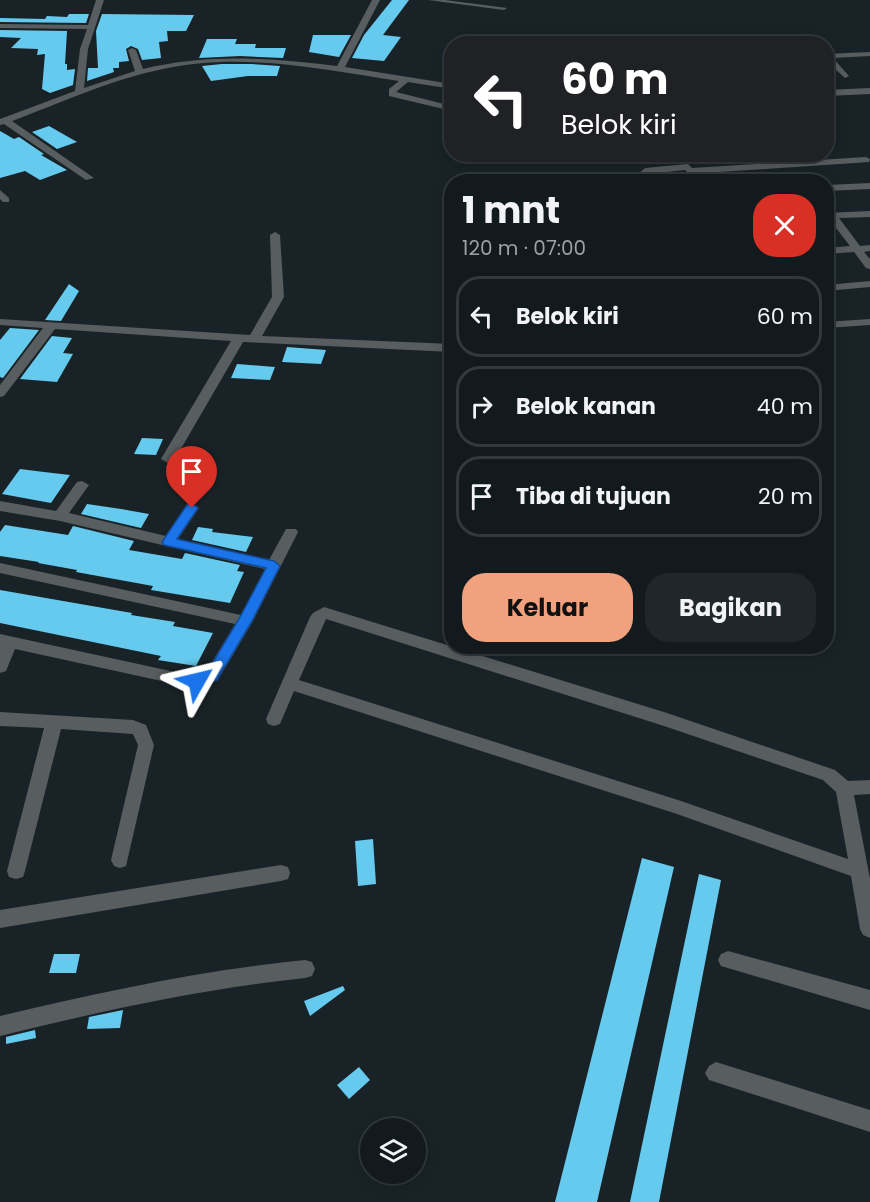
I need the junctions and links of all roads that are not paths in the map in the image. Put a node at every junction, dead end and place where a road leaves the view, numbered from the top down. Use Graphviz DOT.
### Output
graph roads {
  1 [pos="100,0"];
  2 [pos="376,0"];
  3 [pos="430,0"];
  4 [pos="504,8"];
  5 [pos="0,26"];
  6 [pos="91,27"];
  7 [pos="132,50"];
  8 [pos="870,54"];
  9 [pos="834,56"];
  10 [pos="834,64"];
  11 [pos="340,69"];
  12 [pos="140,72"];
  13 [pos="845,76"];
  14 [pos="407,79"];
  15 [pos="444,86"];
  16 [pos="870,91"];
  17 [pos="834,93"];
  18 [pos="79,94"];
  19 [pos="444,107"];
  20 [pos="3,121"];
  21 [pos="866,160"];
  22 [pos="847,161"];
  23 [pos="689,162"];
  24 [pos="827,162"];
  25 [pos="834,162"];
  26 [pos="689,169"];
  27 [pos="643,174"];
  28 [pos="692,174"];
  29 [pos="89,178"];
  30 [pos="864,180"];
  31 [pos="834,186"];
  32 [pos="870,214"];
  33 [pos="834,216"];
  34 [pos="834,222"];
  35 [pos="275,235"];
  36 [pos="870,248"];
  37 [pos="857,249"];
  38 [pos="834,250"];
  39 [pos="870,266"];
  40 [pos="870,284"];
  41 [pos="834,287"];
  42 [pos="0,322"];
  43 [pos="870,322"];
  44 [pos="834,324"];
  45 [pos="52,326"];
  46 [pos="239,338"];
  47 [pos="254,339"];
  48 [pos="444,348"];
  49 [pos="0,393"];
  50 [pos="168,459"];
  51 [pos="82,485"];
  52 [pos="0,506"];
  53 [pos="192,508"];
  54 [pos="60,516"];
  55 [pos="291,532"];
  56 [pos="169,542"];
  57 [pos="274,566"];
  58 [pos="0,568"];
  59 [pos="245,621"];
  60 [pos="5,641"];
  61 [pos="444,650"];
  62 [pos="458,654"];
  63 [pos="0,667"];
  64 [pos="290,683"];
  65 [pos="0,719"];
  66 [pos="274,719"];
  67 [pos="54,723"];
  68 [pos="870,787"];
  69 [pos="844,789"];
  70 [pos="120,860"];
  71 [pos="16,871"];
  72 [pos="860,871"];
  73 [pos="281,873"];
  74 [pos="0,919"];
  75 [pos="870,929"];
  76 [pos="728,960"];
  77 [pos="305,969"];
  78 [pos="870,1000"];
  79 [pos="0,1026"];
  80 [pos="716,1073"];
  81 [pos="870,1121"];
  1 -- 6 [label="street"];
  2 -- 11 [label="street"];
  3 -- 4 [label="lane"];
  5 -- 6 [label="street"];
  6 -- 18 [label="street"];
  7 -- 12 [label="street"];
  8 -- 9 [label="street"];
  10 -- 13 [label="street"];
  11 -- 12 [label="street"];
  11 -- 14 [label="street"];
  12 -- 18 [label="street"];
  14 -- 15 [label="street"];
  14 -- 19 [label="street"];
  16 -- 17 [label="street"];
  18 -- 20 [label="street"];
  20 -- 29 [label="street"];
  21 -- 22 [label="street"];
  22 -- 25 [label="street"];
  22 -- 30 [label="street"];
  23 -- 26 [label="street"];
  24 -- 26 [label="street"];
  26 -- 27 [label="street"];
  26 -- 28 [label="street"];
  30 -- 31 [label="street"];
  32 -- 33 [label="street"];
  34 -- 37 [label="street"];
  35 -- 47 [label="street"];
  36 -- 37 [label="street"];
  37 -- 38 [label="street"];
  37 -- 39 [label="street"];
  40 -- 41 [label="street"];
  42 -- 45 [label="street"];
  43 -- 44 [label="street"];
  45 -- 46 [label="street"];
  45 -- 49 [label="street"];
  46 -- 47 [label="street"];
  46 -- 50 [label="street"];
  47 -- 48 [label="street"];
  51 -- 54 [label="street"];
  52 -- 54 [label="street"];
  53 -- 56 [label="street"];
  54 -- 56 [label="street"];
  55 -- 57 [label="street"];
  56 -- 57 [label="street"];
  57 -- 59 [label="street"];
  58 -- 59 [label="street"];
  59 -- 60 [label="street"];
  60 -- 63 [label="street"];
  61 -- 64 [label="street"];
  62 -- 69 [label="street"];
  64 -- 66 [label="street"];
  64 -- 72 [label="street"];
  65 -- 67 [label="street"];
  67 -- 70 [label="street"];
  67 -- 71 [label="street"];
  68 -- 69 [label="street"];
  69 -- 72 [label="street"];
  72 -- 75 [label="street"];
  73 -- 74 [label="street"];
  76 -- 78 [label="street"];
  77 -- 79 [label="street"];
  80 -- 81 [label="street"];
}
